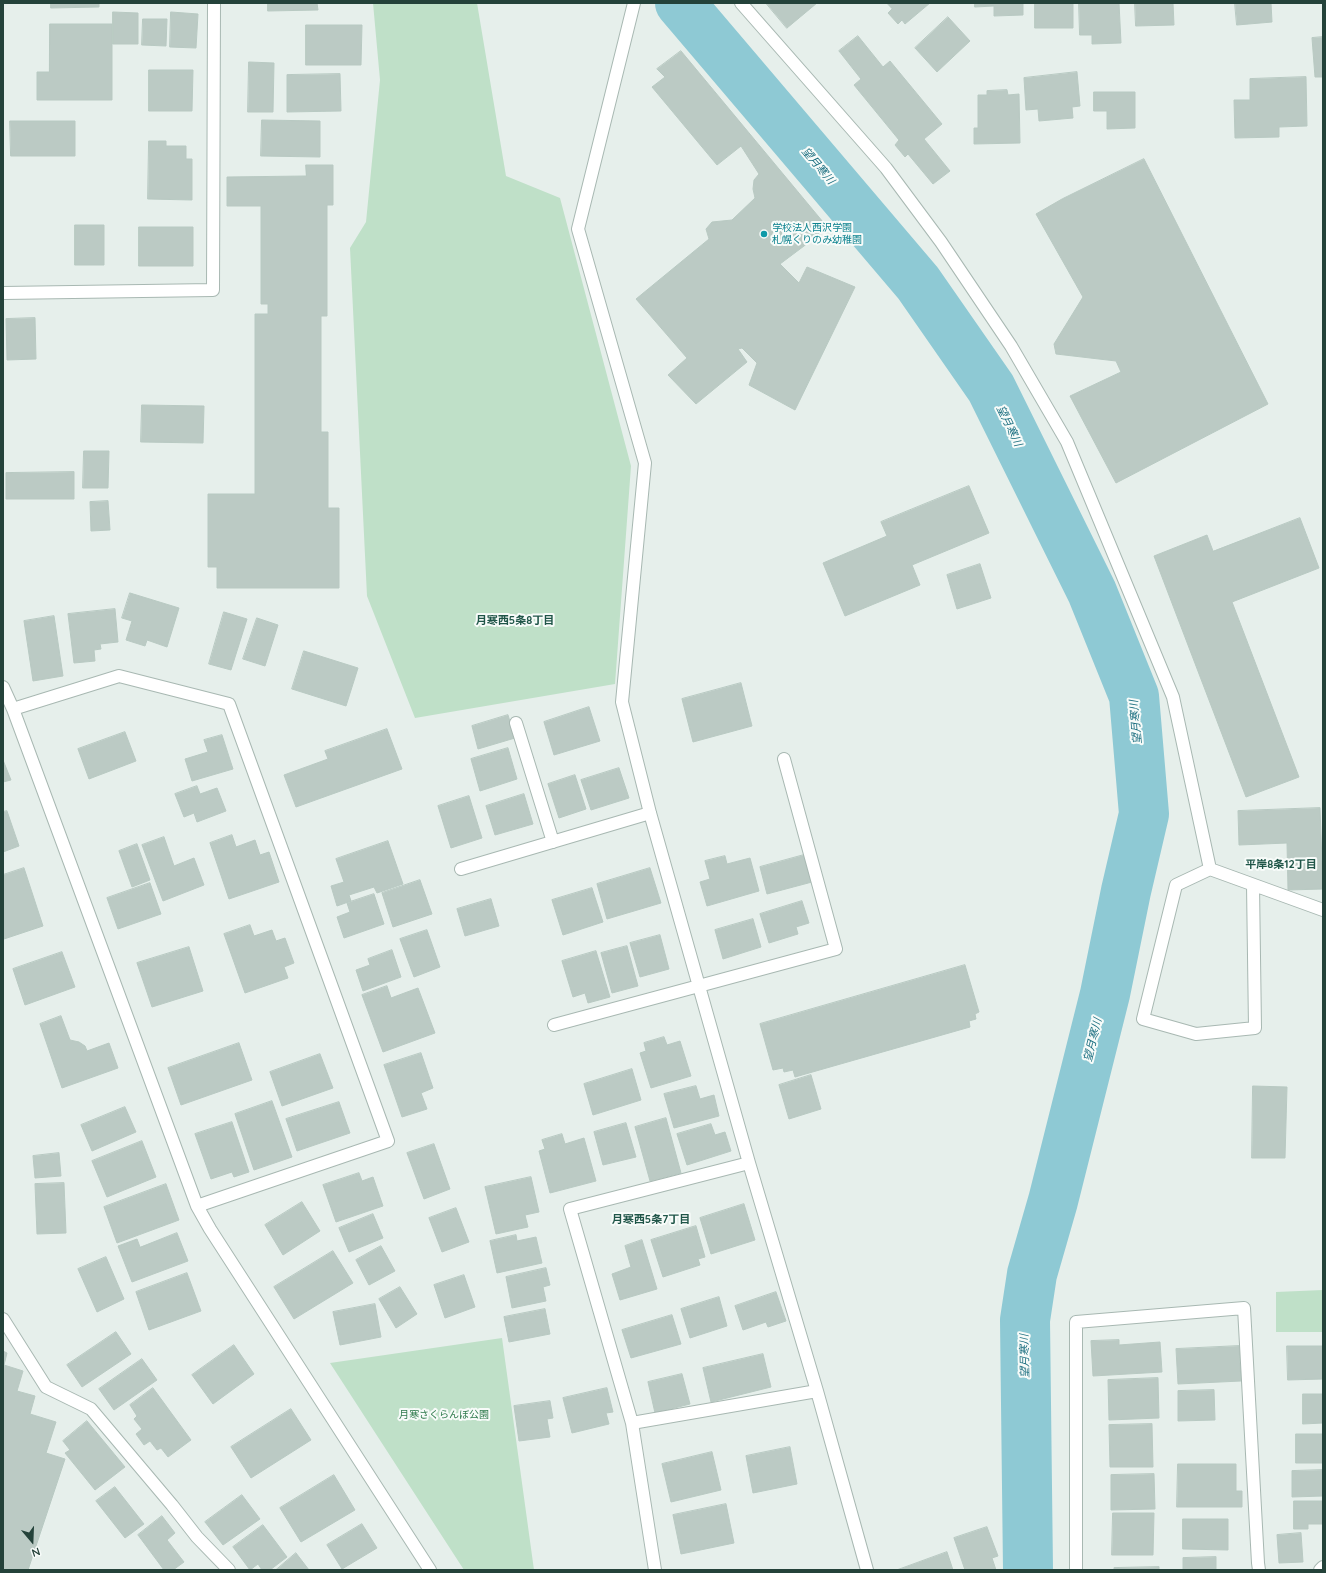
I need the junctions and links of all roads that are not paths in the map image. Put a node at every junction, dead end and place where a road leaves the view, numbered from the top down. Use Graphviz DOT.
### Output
graph roads {
  1 [pos="214,3"];
  2 [pos="634,3"];
  3 [pos="741,3"];
  4 [pos="3,293"];
  5 [pos="3,686"];
  6 [pos="13,709"];
  7 [pos="516,723"];
  8 [pos="784,759"];
  9 [pos="650,813"];
  10 [pos="553,842"];
  11 [pos="461,869"];
  12 [pos="1210,869"];
  13 [pos="1253,885"];
  14 [pos="1323,910"];
  15 [pos="700,986"];
  16 [pos="554,1025"];
  17 [pos="749,1162"];
  18 [pos="197,1206"];
  19 [pos="3,1319"];
  20 [pos="817,1391"];
  21 [pos="632,1423"];
  22 [pos="1323,1567"];
  23 [pos="229,1570"];
  24 [pos="430,1570"];
  25 [pos="655,1570"];
  26 [pos="867,1570"];
  27 [pos="1076,1570"];
  28 [pos="1259,1570"];
  29 [pos="1320,1570"];
  1 -- 4 [label="street"];
  2 -- 9 [label="street"];
  3 -- 12 [label="street"];
  5 -- 6 [label="street"];
  6 -- 18 [label="street"];
  6 -- 18 [label="street"];
  7 -- 10 [label="street"];
  8 -- 15 [label="street"];
  9 -- 10 [label="street"];
  9 -- 15 [label="street"];
  10 -- 11 [label="street"];
  12 -- 13 [label="street"];
  12 -- 13 [label="street"];
  13 -- 14 [label="street"];
  15 -- 16 [label="street"];
  15 -- 17 [label="street"];
  17 -- 20 [label="street"];
  17 -- 21 [label="street"];
  18 -- 24 [label="street"];
  19 -- 23 [label="street"];
  20 -- 21 [label="street"];
  20 -- 26 [label="street"];
  21 -- 25 [label="street"];
  22 -- 29 [label="street"];
  27 -- 28 [label="street"];
}
